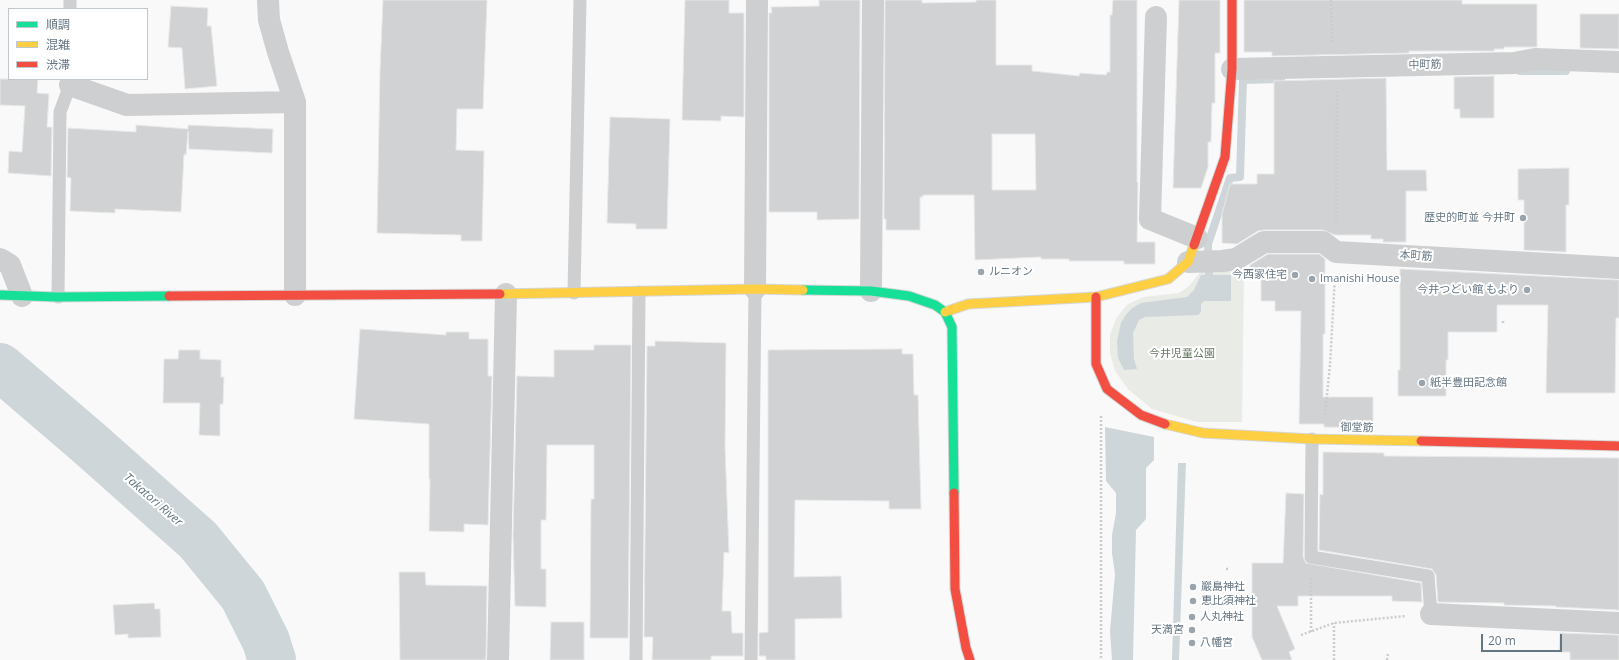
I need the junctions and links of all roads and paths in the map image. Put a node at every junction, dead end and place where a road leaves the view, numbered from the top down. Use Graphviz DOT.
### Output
graph roads {
  1 [pos="268,0"];
  2 [pos="580,0"];
  3 [pos="757,0"];
  4 [pos="873,0"];
  5 [pos="1232,0"];
  6 [pos="1332,0"];
  7 [pos="1156,17"];
  8 [pos="1619,62"];
  9 [pos="1332,67"];
  10 [pos="1232,69"];
  11 [pos="70,82"];
  12 [pos="295,102"];
  13 [pos="1197,238"];
  14 [pos="0,259"];
  15 [pos="1193,262"];
  16 [pos="1619,268"];
  17 [pos="755,289"];
  18 [pos="871,291"];
  19 [pos="639,292"];
  20 [pos="574,293"];
  21 [pos="506,294"];
  22 [pos="0,295"];
  23 [pos="294,295"];
  24 [pos="22,296"];
  25 [pos="58,297"];
  26 [pos="1096,297"];
  27 [pos="945,312"];
  28 [pos="1107,389"];
  29 [pos="1312,439"];
  30 [pos="1619,446"];
  31 [pos="1311,557"];
  32 [pos="1431,614"];
  33 [pos="1334,623"];
  34 [pos="1619,623"];
  35 [pos="1311,632"];
  36 [pos="1301,635"];
  37 [pos="1388,654"];
  38 [pos="498,660"];
  39 [pos="636,660"];
  40 [pos="751,660"];
  41 [pos="970,660"];
  42 [pos="1102,660"];
  43 [pos="1334,660"];
  44 [pos="1388,660"];
  1 -- 12 [label="street"];
  2 -- 20 [label="lane"];
  3 -- 17 [label="street"];
  4 -- 18 [label="street"];
  5 -- 10 [label="street"];
  6 -- 9 [label="path"];
  7 -- 13 [label="street"];
  8 -- 9 [label="street, 中町筋"];
  9 -- 10 [label="street, 中町筋"];
  10 -- 13 [label="street"];
  11 -- 12 [label="street"];
  11 -- 25 [label="lane"];
  12 -- 23 [label="street"];
  13 -- 15 [label="street"];
  14 -- 24 [label="street"];
  15 -- 16 [label="street, 本町筋"];
  15 -- 26 [label="street"];
  17 -- 18 [label="street"];
  17 -- 19 [label="street"];
  17 -- 40 [label="lane"];
  18 -- 27 [label="street"];
  19 -- 20 [label="street"];
  19 -- 39 [label="lane"];
  20 -- 21 [label="street"];
  21 -- 23 [label="street"];
  21 -- 38 [label="street"];
  22 -- 24 [label="street"];
  23 -- 25 [label="street"];
  24 -- 25 [label="street"];
  26 -- 27 [label="street"];
  26 -- 28 [label="street"];
  27 -- 41 [label="street"];
  28 -- 29 [label="street, 御堂筋"];
  28 -- 42 [label="path"];
  29 -- 30 [label="street, 御堂筋"];
  29 -- 31 [label="lane"];
  31 -- 32 [label="lane"];
  31 -- 35 [label="path"];
  32 -- 33 [label="path"];
  32 -- 34 [label="street"];
  33 -- 35 [label="path"];
  33 -- 43 [label="path"];
  35 -- 36 [label="path"];
  37 -- 44 [label="path"];
}
